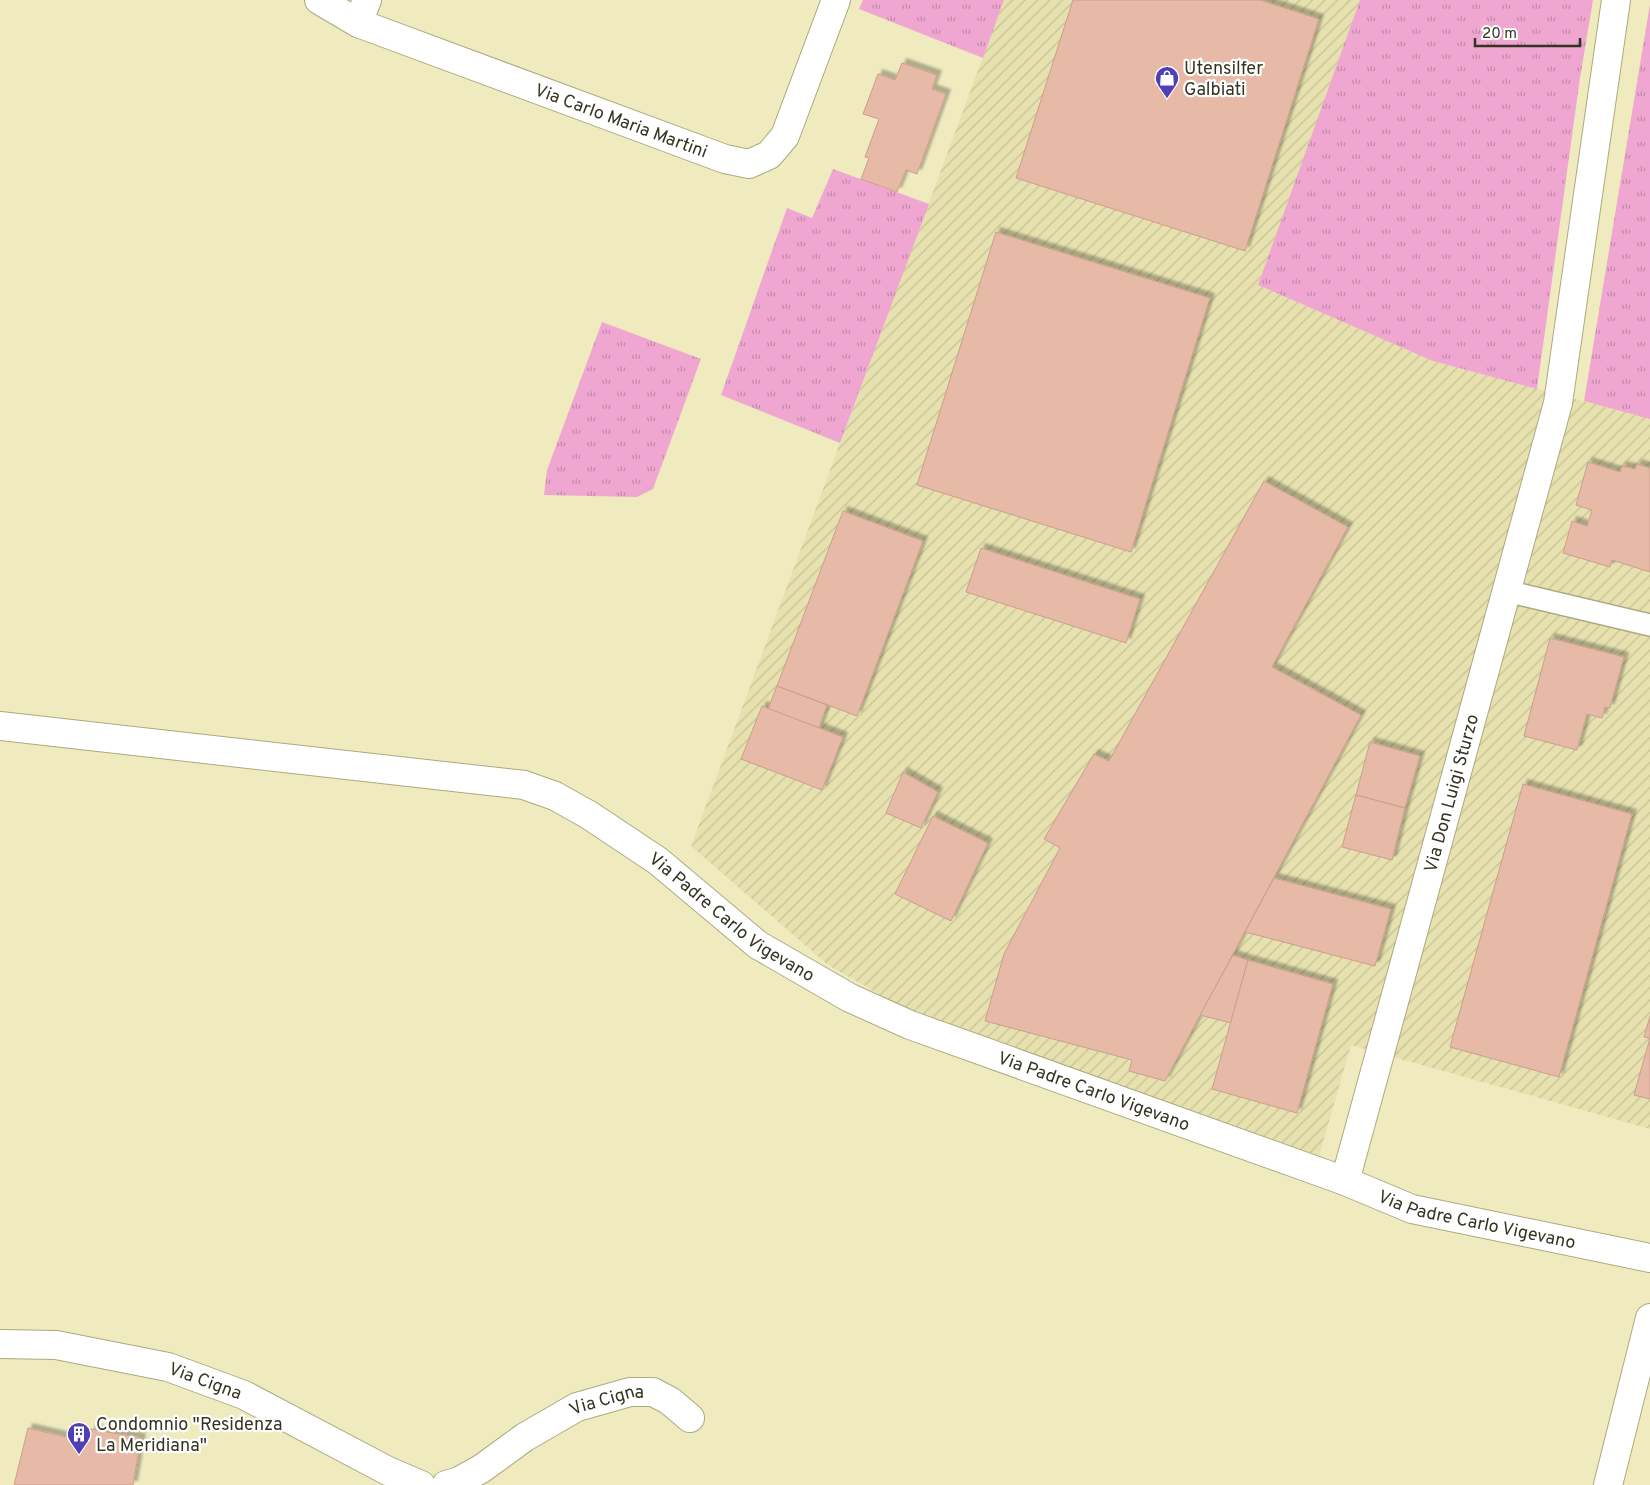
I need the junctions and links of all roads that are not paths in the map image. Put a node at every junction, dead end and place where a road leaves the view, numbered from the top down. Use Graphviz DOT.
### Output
graph roads {
  1 [pos="319,0"];
  2 [pos="836,0"];
  3 [pos="1616,0"];
  4 [pos="363,12"];
  5 [pos="1506,591"];
  6 [pos="1650,625"];
  7 [pos="0,726"];
  8 [pos="1345,1181"];
  9 [pos="1650,1258"];
  10 [pos="1650,1318"];
  11 [pos="0,1344"];
  12 [pos="690,1418"];
  13 [pos="421,1485"];
  14 [pos="446,1485"];
  15 [pos="1608,1485"];
  1 -- 4 [label="street, Via Carlo Maria Martini"];
  2 -- 4 [label="street, Via Carlo Maria Martini"];
  3 -- 5 [label="street, Via Don Luigi Sturzo"];
  5 -- 6 [label="lane"];
  5 -- 8 [label="street, Via Don Luigi Sturzo"];
  7 -- 8 [label="street, Via Padre Carlo Vigevano"];
  8 -- 9 [label="street, Via Padre Carlo Vigevano"];
  10 -- 15 [label="street"];
  11 -- 13 [label="street, Via Cigna"];
  12 -- 14 [label="street, Via Cigna"];
}
